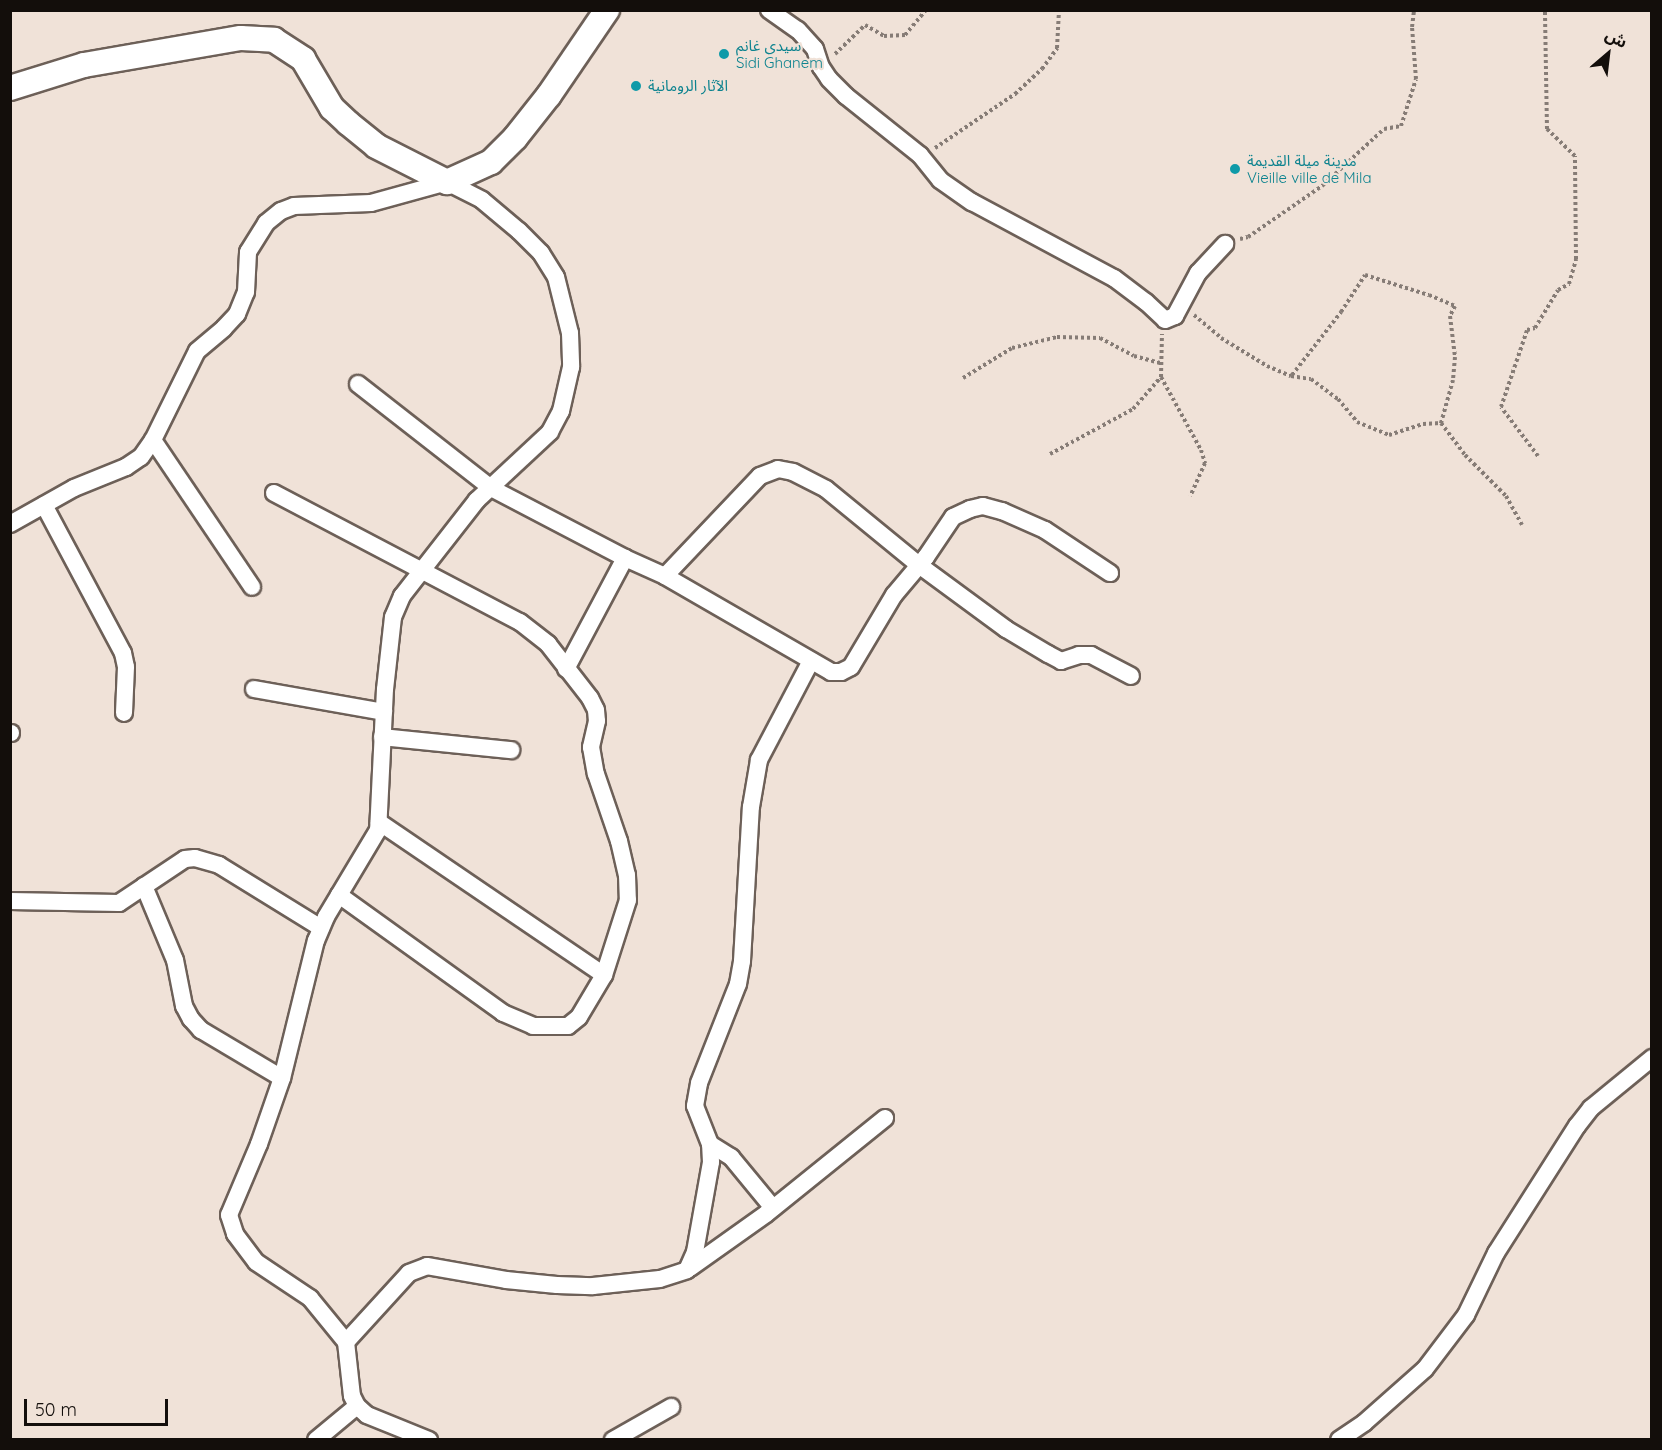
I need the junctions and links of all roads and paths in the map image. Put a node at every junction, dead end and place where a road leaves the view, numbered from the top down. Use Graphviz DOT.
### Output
graph roads {
  1 [pos="607,10"];
  2 [pos="769,10"];
  3 [pos="926,10"];
  4 [pos="1059,10"];
  5 [pos="1414,10"];
  6 [pos="1545,10"];
  7 [pos="821,67"];
  8 [pos="10,88"];
  9 [pos="922,158"];
  10 [pos="447,182"];
  11 [pos="1225,244"];
  12 [pos="1183,304"];
  13 [pos="1162,318"];
  14 [pos="1161,363"];
  15 [pos="1161,376"];
  16 [pos="1291,376"];
  17 [pos="963,378"];
  18 [pos="358,384"];
  19 [pos="1441,423"];
  20 [pos="153,440"];
  21 [pos="1050,454"];
  22 [pos="1539,456"];
  23 [pos="491,488"];
  24 [pos="274,493"];
  25 [pos="1190,496"];
  26 [pos="44,505"];
  27 [pos="10,524"];
  28 [pos="1522,525"];
  29 [pos="625,558"];
  30 [pos="919,565"];
  31 [pos="423,570"];
  32 [pos="1110,573"];
  33 [pos="665,576"];
  34 [pos="252,587"];
  35 [pos="811,661"];
  36 [pos="566,669"];
  37 [pos="1131,676"];
  38 [pos="254,689"];
  39 [pos="384,712"];
  40 [pos="124,713"];
  41 [pos="382,737"];
  42 [pos="511,750"];
  43 [pos="379,822"];
  44 [pos="144,886"];
  45 [pos="339,895"];
  46 [pos="10,902"];
  47 [pos="321,927"];
  48 [pos="604,975"];
  49 [pos="1652,1058"];
  50 [pos="282,1078"];
  51 [pos="885,1118"];
  52 [pos="710,1144"];
  53 [pos="773,1208"];
  54 [pos="687,1270"];
  55 [pos="346,1342"];
  56 [pos="357,1406"];
  57 [pos="670,1407"];
  58 [pos="316,1440"];
  59 [pos="429,1440"];
  60 [pos="613,1440"];
  61 [pos="1339,1440"];
  1 -- 10 [label="main road"];
  2 -- 7 [label="street"];
  3 -- 7 [label="path"];
  4 -- 9 [label="path"];
  5 -- 11 [label="path"];
  6 -- 22 [label="path"];
  7 -- 9 [label="street"];
  8 -- 10 [label="main road"];
  9 -- 13 [label="street"];
  10 -- 20 [label="street"];
  10 -- 23 [label="street"];
  11 -- 12 [label="street"];
  12 -- 13 [label="street"];
  12 -- 16 [label="path"];
  13 -- 14 [label="path"];
  14 -- 15 [label="path"];
  14 -- 17 [label="path"];
  15 -- 21 [label="path"];
  15 -- 25 [label="path"];
  16 -- 19 [label="path"];
  16 -- 19 [label="path"];
  18 -- 23 [label="street"];
  19 -- 28 [label="path"];
  20 -- 26 [label="street"];
  20 -- 34 [label="street"];
  23 -- 29 [label="street"];
  23 -- 31 [label="street"];
  24 -- 31 [label="street"];
  26 -- 27 [label="street"];
  26 -- 40 [label="street"];
  29 -- 33 [label="street"];
  29 -- 36 [label="street"];
  30 -- 32 [label="street"];
  30 -- 33 [label="street"];
  30 -- 35 [label="street"];
  30 -- 37 [label="street"];
  31 -- 36 [label="street"];
  31 -- 39 [label="street"];
  33 -- 35 [label="street"];
  35 -- 52 [label="street"];
  36 -- 48 [label="street"];
  38 -- 39 [label="street"];
  39 -- 41 [label="street"];
  41 -- 42 [label="street"];
  41 -- 43 [label="street"];
  43 -- 45 [label="street"];
  43 -- 48 [label="street"];
  44 -- 46 [label="street"];
  44 -- 47 [label="street"];
  44 -- 50 [label="street"];
  45 -- 47 [label="street"];
  45 -- 48 [label="street"];
  47 -- 50 [label="street"];
  49 -- 61 [label="street"];
  50 -- 55 [label="street"];
  51 -- 53 [label="street"];
  52 -- 53 [label="street"];
  52 -- 54 [label="street"];
  53 -- 54 [label="street"];
  54 -- 55 [label="street"];
  55 -- 56 [label="street"];
  56 -- 58 [label="street"];
  56 -- 59 [label="street"];
  57 -- 60 [label="street"];
}
